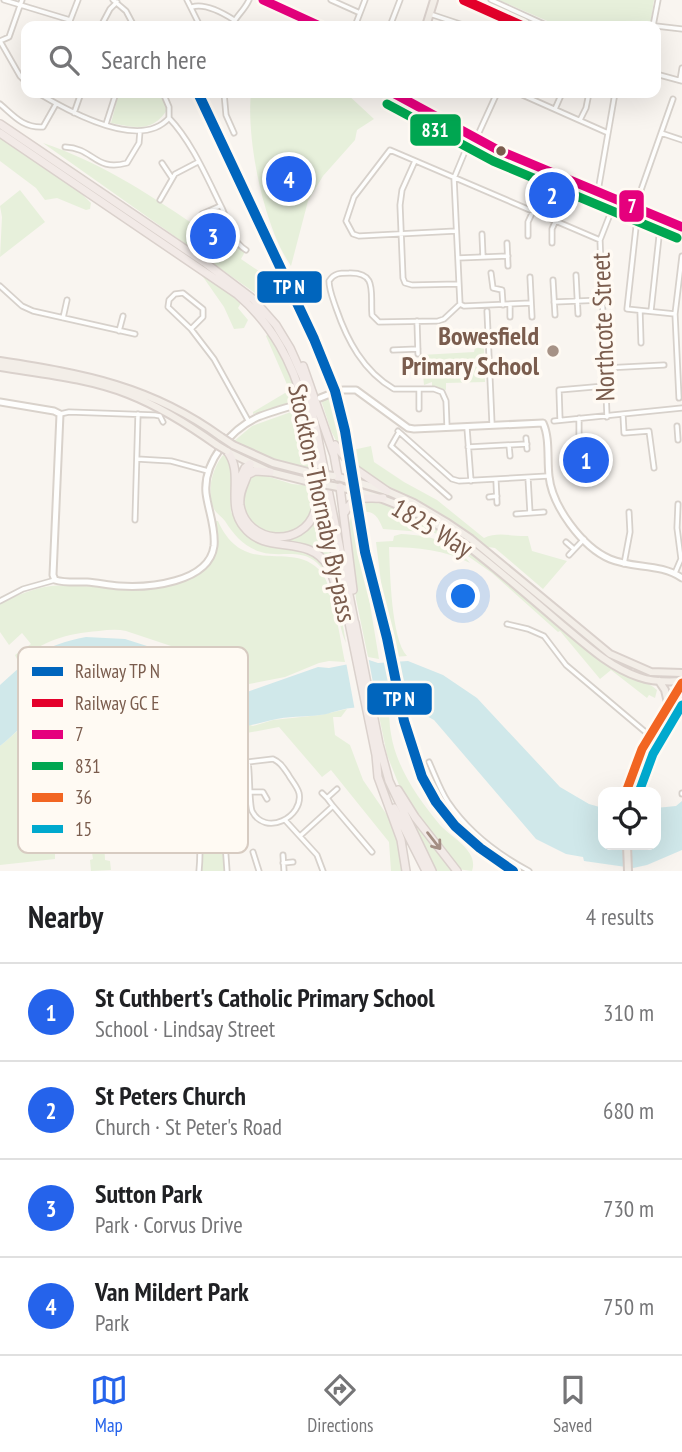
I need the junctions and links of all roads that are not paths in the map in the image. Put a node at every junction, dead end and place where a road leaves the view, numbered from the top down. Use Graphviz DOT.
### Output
graph roads {
  1 [pos="4,0"];
  2 [pos="78,0"];
  3 [pos="187,0"];
  4 [pos="249,0"];
  5 [pos="263,0"];
  6 [pos="331,0"];
  7 [pos="365,0"];
  8 [pos="400,0"];
  9 [pos="434,0"];
  10 [pos="491,0"];
  11 [pos="658,0"];
  12 [pos="115,1"];
  13 [pos="21,2"];
  14 [pos="192,7"];
  15 [pos="360,13"];
  16 [pos="429,14"];
  17 [pos="70,20"];
  18 [pos="234,20"];
  19 [pos="104,21"];
  20 [pos="131,21"];
  21 [pos="198,21"];
  22 [pos="309,21"];
  23 [pos="357,21"];
  24 [pos="392,21"];
  25 [pos="427,21"];
  26 [pos="451,21"];
  27 [pos="537,21"];
  28 [pos="655,21"];
  29 [pos="661,27"];
  30 [pos="682,29"];
  31 [pos="0,41"];
  32 [pos="682,68"];
  33 [pos="661,75"];
  34 [pos="21,77"];
  35 [pos="681,80"];
  36 [pos="46,98"];
  37 [pos="79,98"];
  38 [pos="114,98"];
  39 [pos="165,98"];
  40 [pos="224,98"];
  41 [pos="405,98"];
  42 [pos="494,98"];
  43 [pos="530,98"];
  44 [pos="560,98"];
  45 [pos="588,98"];
  46 [pos="614,98"];
  47 [pos="673,99"];
  48 [pos="0,104"];
  49 [pos="56,104"];
  50 [pos="555,109"];
  51 [pos="74,113"];
  52 [pos="169,118"];
  53 [pos="580,120"];
  54 [pos="237,122"];
  55 [pos="0,124"];
  56 [pos="106,125"];
  57 [pos="230,125"];
  58 [pos="140,131"];
  59 [pos="0,133"];
  60 [pos="234,133"];
  61 [pos="608,133"];
  62 [pos="661,133"];
  63 [pos="474,138"];
  64 [pos="682,141"];
  65 [pos="65,147"];
  66 [pos="415,161"];
  67 [pos="198,162"];
  68 [pos="162,163"];
  69 [pos="454,178"];
  70 [pos="172,179"];
  71 [pos="598,192"];
  72 [pos="616,199"];
  73 [pos="160,200"];
  74 [pos="565,200"];
  75 [pos="508,201"];
  76 [pos="220,206"];
  77 [pos="506,206"];
  78 [pos="637,208"];
  79 [pos="533,211"];
  80 [pos="202,214"];
  81 [pos="661,218"];
  82 [pos="555,221"];
  83 [pos="682,227"];
  84 [pos="574,229"];
  85 [pos="456,231"];
  86 [pos="400,234"];
  87 [pos="482,234"];
  88 [pos="528,236"];
  89 [pos="574,237"];
  90 [pos="600,240"];
  91 [pos="508,243"];
  92 [pos="552,243"];
  93 [pos="246,250"];
  94 [pos="508,256"];
  95 [pos="682,256"];
  96 [pos="483,257"];
  97 [pos="457,258"];
  98 [pos="508,266"];
  99 [pos="491,273"];
  100 [pos="576,275"];
  101 [pos="530,277"];
  102 [pos="553,280"];
  103 [pos="458,284"];
  104 [pos="0,286"];
  105 [pos="67,300"];
  106 [pos="602,300"];
  107 [pos="554,302"];
  108 [pos="577,302"];
  109 [pos="531,303"];
  110 [pos="460,304"];
  111 [pos="503,304"];
  112 [pos="510,304"];
  113 [pos="682,310"];
  114 [pos="487,311"];
  115 [pos="640,311"];
  116 [pos="651,312"];
  117 [pos="676,312"];
  118 [pos="578,314"];
  119 [pos="555,315"];
  120 [pos="123,317"];
  121 [pos="510,317"];
  122 [pos="532,317"];
  123 [pos="63,318"];
  124 [pos="417,321"];
  125 [pos="93,325"];
  126 [pos="276,325"];
  127 [pos="191,329"];
  128 [pos="119,331"];
  129 [pos="91,334"];
  130 [pos="135,334"];
  131 [pos="641,343"];
  132 [pos="393,350"];
  133 [pos="401,350"];
  134 [pos="401,356"];
  135 [pos="0,361"];
  136 [pos="664,365"];
  137 [pos="0,367"];
  138 [pos="605,368"];
  139 [pos="606,386"];
  140 [pos="343,390"];
  141 [pos="419,390"];
  142 [pos="330,394"];
  143 [pos="320,398"];
  144 [pos="679,398"];
  145 [pos="0,402"];
  146 [pos="299,404"];
  147 [pos="682,408"];
  148 [pos="420,409"];
  149 [pos="60,414"];
  150 [pos="138,414"];
  151 [pos="623,415"];
  152 [pos="607,417"];
  153 [pos="579,418"];
  154 [pos="560,420"];
  155 [pos="554,421"];
  156 [pos="163,422"];
  157 [pos="249,422"];
  158 [pos="492,425"];
  159 [pos="467,426"];
  160 [pos="677,426"];
  161 [pos="447,427"];
  162 [pos="328,433"];
  163 [pos="579,435"];
  164 [pos="526,438"];
  165 [pos="312,440"];
  166 [pos="678,440"];
  167 [pos="527,444"];
  168 [pos="509,445"];
  169 [pos="468,447"];
  170 [pos="527,449"];
  171 [pos="227,451"];
  172 [pos="254,456"];
  173 [pos="510,456"];
  174 [pos="137,459"];
  175 [pos="250,464"];
  176 [pos="654,468"];
  177 [pos="208,471"];
  178 [pos="270,472"];
  179 [pos="248,474"];
  180 [pos="549,476"];
  181 [pos="335,477"];
  182 [pos="528,478"];
  183 [pos="496,480"];
  184 [pos="471,481"];
  185 [pos="336,486"];
  186 [pos="385,495"];
  187 [pos="234,496"];
  188 [pos="497,496"];
  189 [pos="449,497"];
  190 [pos="489,497"];
  191 [pos="497,503"];
  192 [pos="678,503"];
  193 [pos="544,512"];
  194 [pos="629,512"];
  195 [pos="530,513"];
  196 [pos="516,514"];
  197 [pos="344,516"];
  198 [pos="135,520"];
  199 [pos="584,539"];
  200 [pos="566,542"];
  201 [pos="574,549"];
  202 [pos="569,555"];
  203 [pos="624,564"];
  204 [pos="675,573"];
  205 [pos="682,578"];
  206 [pos="55,580"];
  207 [pos="0,601"];
  208 [pos="507,624"];
  209 [pos="355,625"];
  210 [pos="355,639"];
  211 [pos="682,670"];
  212 [pos="659,681"];
  213 [pos="682,682"];
  214 [pos="682,696"];
  215 [pos="668,703"];
  216 [pos="374,732"];
  217 [pos="649,735"];
  218 [pos="376,755"];
  219 [pos="248,762"];
  220 [pos="429,762"];
  221 [pos="627,787"];
  222 [pos="268,789"];
  223 [pos="337,789"];
  224 [pos="251,792"];
  225 [pos="263,792"];
  226 [pos="322,793"];
  227 [pos="267,799"];
  228 [pos="327,799"];
  229 [pos="333,806"];
  230 [pos="285,820"];
  231 [pos="300,836"];
  232 [pos="367,846"];
  233 [pos="362,850"];
  234 [pos="627,850"];
  235 [pos="253,852"];
  236 [pos="372,852"];
  237 [pos="199,853"];
  238 [pos="226,853"];
  239 [pos="283,856"];
  240 [pos="293,862"];
  241 [pos="283,863"];
  242 [pos="199,871"];
  243 [pos="227,871"];
  244 [pos="259,871"];
  245 [pos="284,871"];
  246 [pos="323,871"];
  247 [pos="407,871"];
  248 [pos="426,871"];
  249 [pos="432,871"];
  250 [pos="457,871"];
  251 [pos="529,871"];
  252 [pos="628,871"];
  1 -- 13 [label="street"];
  2 -- 17 [label="street"];
  3 -- 14 [label="street"];
  4 -- 18 [label="street"];
  5 -- 22 [label="main road"];
  6 -- 15 [label="street"];
  7 -- 15 [label="street"];
  8 -- 24 [label="street"];
  9 -- 16 [label="main road"];
  10 -- 27 [label="street"];
  11 -- 28 [label="street"];
  12 -- 19 [label="street"];
  12 -- 20 [label="street"];
  13 -- 17 [label="street"];
  13 -- 31 [label="street"];
  14 -- 18 [label="street"];
  14 -- 21 [label="street"];
  15 -- 23 [label="street"];
  16 -- 25 [label="main road"];
  16 -- 26 [label="street"];
  29 -- 30 [label="street"];
  31 -- 34 [label="street"];
  32 -- 35 [label="street"];
  33 -- 35 [label="street"];
  36 -- 49 [label="street"];
  37 -- 51 [label="street"];
  38 -- 56 [label="street"];
  39 -- 52 [label="street"];
  40 -- 57 [label="street"];
  41 -- 63 [label="street"];
  42 -- 63 [label="street"];
  43 -- 50 [label="street"];
  44 -- 50 [label="street"];
  45 -- 53 [label="street"];
  46 -- 61 [label="street"];
  47 -- 62 [label="street"];
  48 -- 49 [label="street"];
  49 -- 51 [label="street"];
  50 -- 53 [label="street"];
  51 -- 56 [label="street"];
  52 -- 58 [label="street"];
  52 -- 67 [label="street"];
  53 -- 61 [label="street"];
  54 -- 57 [label="street"];
  55 -- 126 [label="highway, Stockton-Thornaby By-pass"];
  56 -- 58 [label="street"];
  57 -- 60 [label="street"];
  58 -- 65 [label="street"];
  59 -- 165 [label="highway, Stockton-Thornaby By-pass"];
  61 -- 71 [label="street"];
  62 -- 64 [label="street"];
  62 -- 78 [label="street"];
  63 -- 69 [label="street"];
  63 -- 71 [label="street"];
  66 -- 69 [label="street"];
  66 -- 86 [label="street"];
  66 -- 86 [label="street"];
  67 -- 70 [label="street"];
  67 -- 76 [label="street"];
  68 -- 70 [label="street"];
  69 -- 75 [label="street"];
  69 -- 85 [label="street"];
  70 -- 73 [label="street"];
  71 -- 72 [label="street"];
  72 -- 78 [label="street"];
  72 -- 90 [label="street, Northcote Street"];
  74 -- 82 [label="street"];
  75 -- 77 [label="street"];
  75 -- 79 [label="street"];
  76 -- 80 [label="street"];
  76 -- 93 [label="street"];
  78 -- 81 [label="street"];
  78 -- 115 [label="street"];
  79 -- 82 [label="street"];
  79 -- 88 [label="street"];
  81 -- 83 [label="street"];
  81 -- 116 [label="street"];
  82 -- 84 [label="street"];
  82 -- 92 [label="street"];
  84 -- 89 [label="street"];
  84 -- 90 [label="street"];
  85 -- 86 [label="street"];
  85 -- 97 [label="street"];
  86 -- 103 [label="street"];
  87 -- 96 [label="street"];
  90 -- 106 [label="street, Northcote Street"];
  91 -- 94 [label="street"];
  94 -- 96 [label="street"];
  94 -- 98 [label="street"];
  95 -- 117 [label="street"];
  96 -- 97 [label="street"];
  97 -- 103 [label="street"];
  99 -- 111 [label="street"];
  100 -- 108 [label="street"];
  101 -- 109 [label="street"];
  102 -- 107 [label="street"];
  103 -- 110 [label="street"];
  104 -- 123 [label="street"];
  105 -- 123 [label="street"];
  106 -- 108 [label="street"];
  106 -- 138 [label="street, Northcote Street"];
  107 -- 108 [label="street"];
  107 -- 119 [label="street"];
  108 -- 118 [label="street"];
  109 -- 112 [label="street"];
  109 -- 122 [label="street"];
  110 -- 111 [label="street"];
  110 -- 124 [label="street"];
  111 -- 112 [label="street"];
  112 -- 121 [label="street"];
  113 -- 117 [label="street"];
  114 -- 158 [label="street"];
  115 -- 116 [label="street"];
  115 -- 131 [label="street"];
  116 -- 117 [label="street"];
  117 -- 144 [label="street"];
  120 -- 128 [label="street"];
  123 -- 125 [label="street"];
  124 -- 133 [label="street"];
  124 -- 141 [label="street"];
  125 -- 128 [label="street"];
  125 -- 129 [label="street"];
  126 -- 162 [label="highway"];
  126 -- 209 [label="highway, Stockton-Thornaby By-pass"];
  127 -- 127 [label="street"];
  127 -- 157 [label="street"];
  128 -- 130 [label="street"];
  132 -- 133 [label="street"];
  133 -- 134 [label="street"];
  135 -- 172 [label="main road, 1825 Way, bridge"];
  136 -- 138 [label="street"];
  137 -- 171 [label="main road, 1825 Way, bridge"];
  138 -- 139 [label="street, Northcote Street"];
  139 -- 152 [label="street, Northcote Street"];
  139 -- 154 [label="street"];
  140 -- 161 [label="street"];
  141 -- 148 [label="street"];
  141 -- 161 [label="street"];
  142 -- 143 [label="street"];
  145 -- 149 [label="street"];
  146 -- 157 [label="street"];
  147 -- 151 [label="street"];
  149 -- 150 [label="street"];
  149 -- 206 [label="street"];
  150 -- 156 [label="street"];
  150 -- 174 [label="street"];
  151 -- 152 [label="street"];
  151 -- 176 [label="street"];
  152 -- 153 [label="street"];
  153 -- 154 [label="street"];
  153 -- 163 [label="street"];
  154 -- 155 [label="street"];
  157 -- 177 [label="street"];
  158 -- 159 [label="street"];
  158 -- 180 [label="street"];
  159 -- 161 [label="street"];
  159 -- 169 [label="street"];
  160 -- 166 [label="street"];
  162 -- 181 [label="highway"];
  162 -- 186 [label="highway"];
  164 -- 167 [label="street"];
  165 -- 179 [label="highway"];
  165 -- 210 [label="highway, Stockton-Thornaby By-pass"];
  167 -- 168 [label="street"];
  167 -- 170 [label="street"];
  168 -- 169 [label="street"];
  168 -- 173 [label="street"];
  169 -- 184 [label="street"];
  171 -- 175 [label="main road, 1825 Way"];
  171 -- 187 [label="highway"];
  172 -- 175 [label="main road"];
  172 -- 181 [label="main road, 1825 Way, bridge"];
  174 -- 177 [label="street"];
  174 -- 198 [label="street"];
  175 -- 178 [label="main road, 1825 Way"];
  175 -- 179 [label="highway"];
  175 -- 187 [label="highway"];
  177 -- 206 [label="street"];
  178 -- 179 [label="highway"];
  178 -- 185 [label="main road, 1825 Way, bridge"];
  180 -- 182 [label="street"];
  180 -- 199 [label="street"];
  181 -- 185 [label="main road"];
  181 -- 186 [label="main road, 1825 Way"];
  182 -- 183 [label="street"];
  182 -- 195 [label="street"];
  183 -- 184 [label="street"];
  183 -- 188 [label="street"];
  184 -- 189 [label="street"];
  185 -- 186 [label="main road, 1825 Way"];
  185 -- 197 [label="highway"];
  186 -- 197 [label="highway"];
  186 -- 211 [label="main road, 1825 Way"];
  186 -- 212 [label="main road, 1825 Way"];
  187 -- 210 [label="highway"];
  188 -- 190 [label="street"];
  188 -- 191 [label="street"];
  192 -- 204 [label="street"];
  193 -- 195 [label="street"];
  194 -- 203 [label="street"];
  195 -- 196 [label="street"];
  197 -- 209 [label="highway"];
  199 -- 201 [label="street"];
  199 -- 203 [label="street"];
  200 -- 201 [label="street"];
  201 -- 202 [label="street"];
  203 -- 204 [label="street"];
  204 -- 205 [label="street"];
  206 -- 207 [label="street"];
  208 -- 217 [label="street"];
  209 -- 210 [label="highway"];
  210 -- 216 [label="highway"];
  212 -- 213 [label="main road, 1825 Way"];
  212 -- 215 [label="main road"];
  213 -- 215 [label="main road"];
  214 -- 217 [label="main road"];
  215 -- 217 [label="main road"];
  216 -- 218 [label="highway"];
  216 -- 249 [label="highway"];
  216 -- 250 [label="highway, one-way"];
  217 -- 221 [label="main road"];
  218 -- 247 [label="highway"];
  218 -- 248 [label="highway"];
  219 -- 224 [label="street"];
  219 -- 230 [label="street"];
  220 -- 251 [label="street"];
  222 -- 225 [label="street"];
  223 -- 228 [label="street"];
  224 -- 225 [label="street"];
  224 -- 230 [label="street"];
  225 -- 227 [label="street"];
  226 -- 228 [label="street"];
  228 -- 229 [label="street"];
  229 -- 231 [label="street"];
  229 -- 232 [label="street"];
  230 -- 231 [label="street"];
  231 -- 246 [label="street"];
  232 -- 233 [label="street"];
  232 -- 236 [label="street"];
  234 -- 252 [label="main road"];
  235 -- 244 [label="street"];
  237 -- 242 [label="street"];
  238 -- 243 [label="street"];
  239 -- 241 [label="street"];
  240 -- 241 [label="street"];
  241 -- 245 [label="street"];
}
